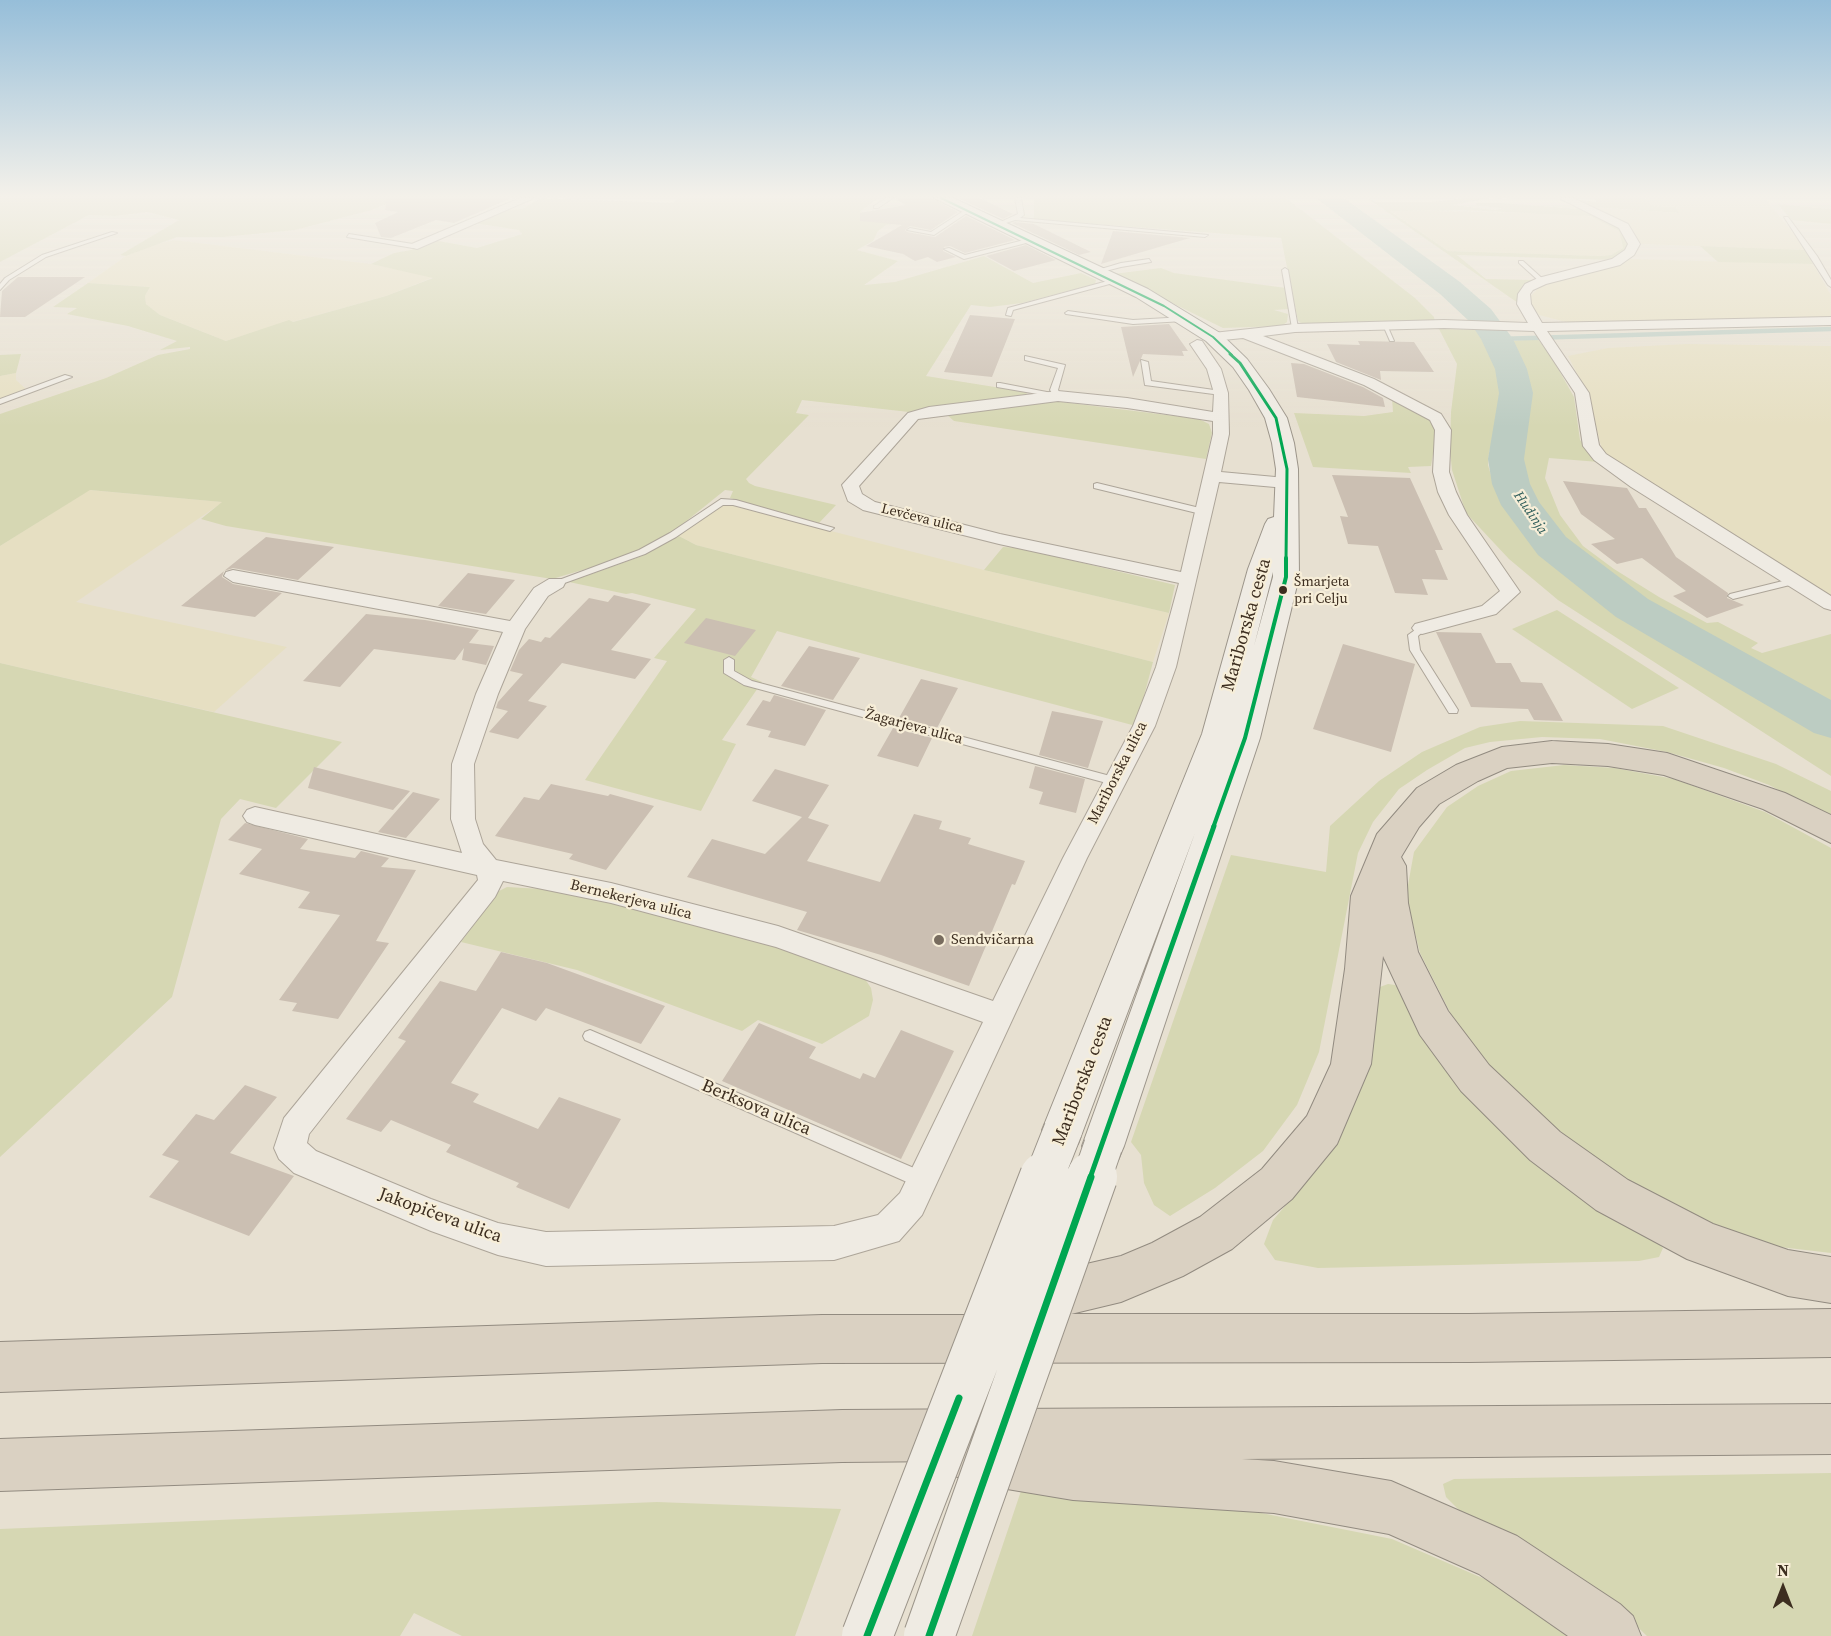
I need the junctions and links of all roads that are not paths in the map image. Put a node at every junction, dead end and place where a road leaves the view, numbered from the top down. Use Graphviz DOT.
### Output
graph roads {
  1 [pos="14,274"];
  2 [pos="1099,274"];
  3 [pos="1286,274"];
  4 [pos="1535,274"];
  5 [pos="1568,274"];
  6 [pos="1114,281"];
  7 [pos="1542,281"];
  8 [pos="0,288"];
  9 [pos="1068,313"];
  10 [pos="1009,315"];
  11 [pos="1184,319"];
  12 [pos="1831,321"];
  13 [pos="1385,326"];
  14 [pos="1295,328"];
  15 [pos="1241,332"];
  16 [pos="1542,334"];
  17 [pos="1205,340"];
  18 [pos="1392,340"];
  19 [pos="1028,358"];
  20 [pos="1144,362"];
  21 [pos="68,377"];
  22 [pos="1000,386"];
  23 [pos="1221,393"];
  24 [pos="1058,396"];
  25 [pos="0,402"];
  26 [pos="1221,418"];
  27 [pos="1212,476"];
  28 [pos="1097,486"];
  29 [pos="1286,489"];
  30 [pos="1205,512"];
  31 [pos="831,528"];
  32 [pos="233,576"];
  33 [pos="1188,579"];
  34 [pos="1795,582"];
  35 [pos="556,583"];
  36 [pos="1733,596"];
  37 [pos="1831,604"];
  38 [pos="515,627"];
  39 [pos="1422,628"];
  40 [pos="729,660"];
  41 [pos="1453,710"];
  42 [pos="1114,781"];
  43 [pos="255,816"];
  44 [pos="1831,830"];
  45 [pos="1389,843"];
  46 [pos="489,868"];
  47 [pos="999,1015"];
  48 [pos="590,1036"];
  49 [pos="1083,1138"];
  50 [pos="922,1180"];
  51 [pos="1831,1280"];
  52 [pos="1831,1333"];
  53 [pos="822,1339"];
  54 [pos="0,1366"];
  55 [pos="1831,1429"];
  56 [pos="842,1437"];
  57 [pos="0,1466"];
  58 [pos="867,1636"];
  59 [pos="929,1636"];
  60 [pos="1613,1636"];
  1 -- 8 [label="lane"];
  2 -- 6 [label="main road, Mariborska cesta"];
  3 -- 14 [label="lane"];
  4 -- 7 [label="lane"];
  5 -- 7 [label="street"];
  6 -- 10 [label="lane"];
  6 -- 11 [label="main road, Mariborska cesta"];
  7 -- 16 [label="street"];
  9 -- 11 [label="lane"];
  11 -- 17 [label="main road, Mariborska cesta"];
  12 -- 16 [label="street"];
  13 -- 14 [label="street"];
  13 -- 16 [label="street"];
  13 -- 18 [label="lane"];
  14 -- 15 [label="street"];
  15 -- 17 [label="street"];
  15 -- 39 [label="street"];
  16 -- 34 [label="street"];
  17 -- 23 [label="street, Mariborska ulica"];
  17 -- 29 [label="main road, Mariborska cesta"];
  19 -- 24 [label="lane"];
  20 -- 23 [label="lane"];
  21 -- 25 [label="lane"];
  22 -- 24 [label="lane"];
  23 -- 26 [label="street, Mariborska ulica"];
  24 -- 26 [label="street, Levčeva ulica"];
  24 -- 33 [label="street, Levčeva ulica"];
  26 -- 27 [label="street, Mariborska ulica"];
  27 -- 29 [label="street"];
  27 -- 30 [label="street, Mariborska ulica"];
  28 -- 30 [label="lane"];
  29 -- 49 [label="main road, Mariborska cesta"];
  30 -- 33 [label="street, Mariborska ulica"];
  31 -- 35 [label="lane"];
  32 -- 38 [label="street"];
  33 -- 42 [label="street, Mariborska ulica"];
  34 -- 36 [label="lane"];
  34 -- 37 [label="street"];
  35 -- 38 [label="street"];
  38 -- 46 [label="street"];
  39 -- 41 [label="lane"];
  40 -- 42 [label="lane, Žagarjeva ulica"];
  42 -- 47 [label="street, Mariborska ulica"];
  43 -- 46 [label="street, Bernekerjeva ulica"];
  44 -- 45 [label="highway"];
  45 -- 51 [label="highway"];
  45 -- 53 [label="highway"];
  46 -- 47 [label="street, Bernekerjeva ulica"];
  46 -- 50 [label="street, Jakopičeva ulica"];
  47 -- 50 [label="street, Mariborska ulica"];
  48 -- 50 [label="lane, Berksova ulica"];
  49 -- 58 [label="main road, Mariborska cesta, bridge"];
  49 -- 59 [label="main road, Mariborska cesta, bridge"];
  52 -- 53 [label="highway"];
  53 -- 54 [label="highway"];
  55 -- 56 [label="highway"];
  56 -- 57 [label="highway"];
  56 -- 60 [label="highway"];
}
